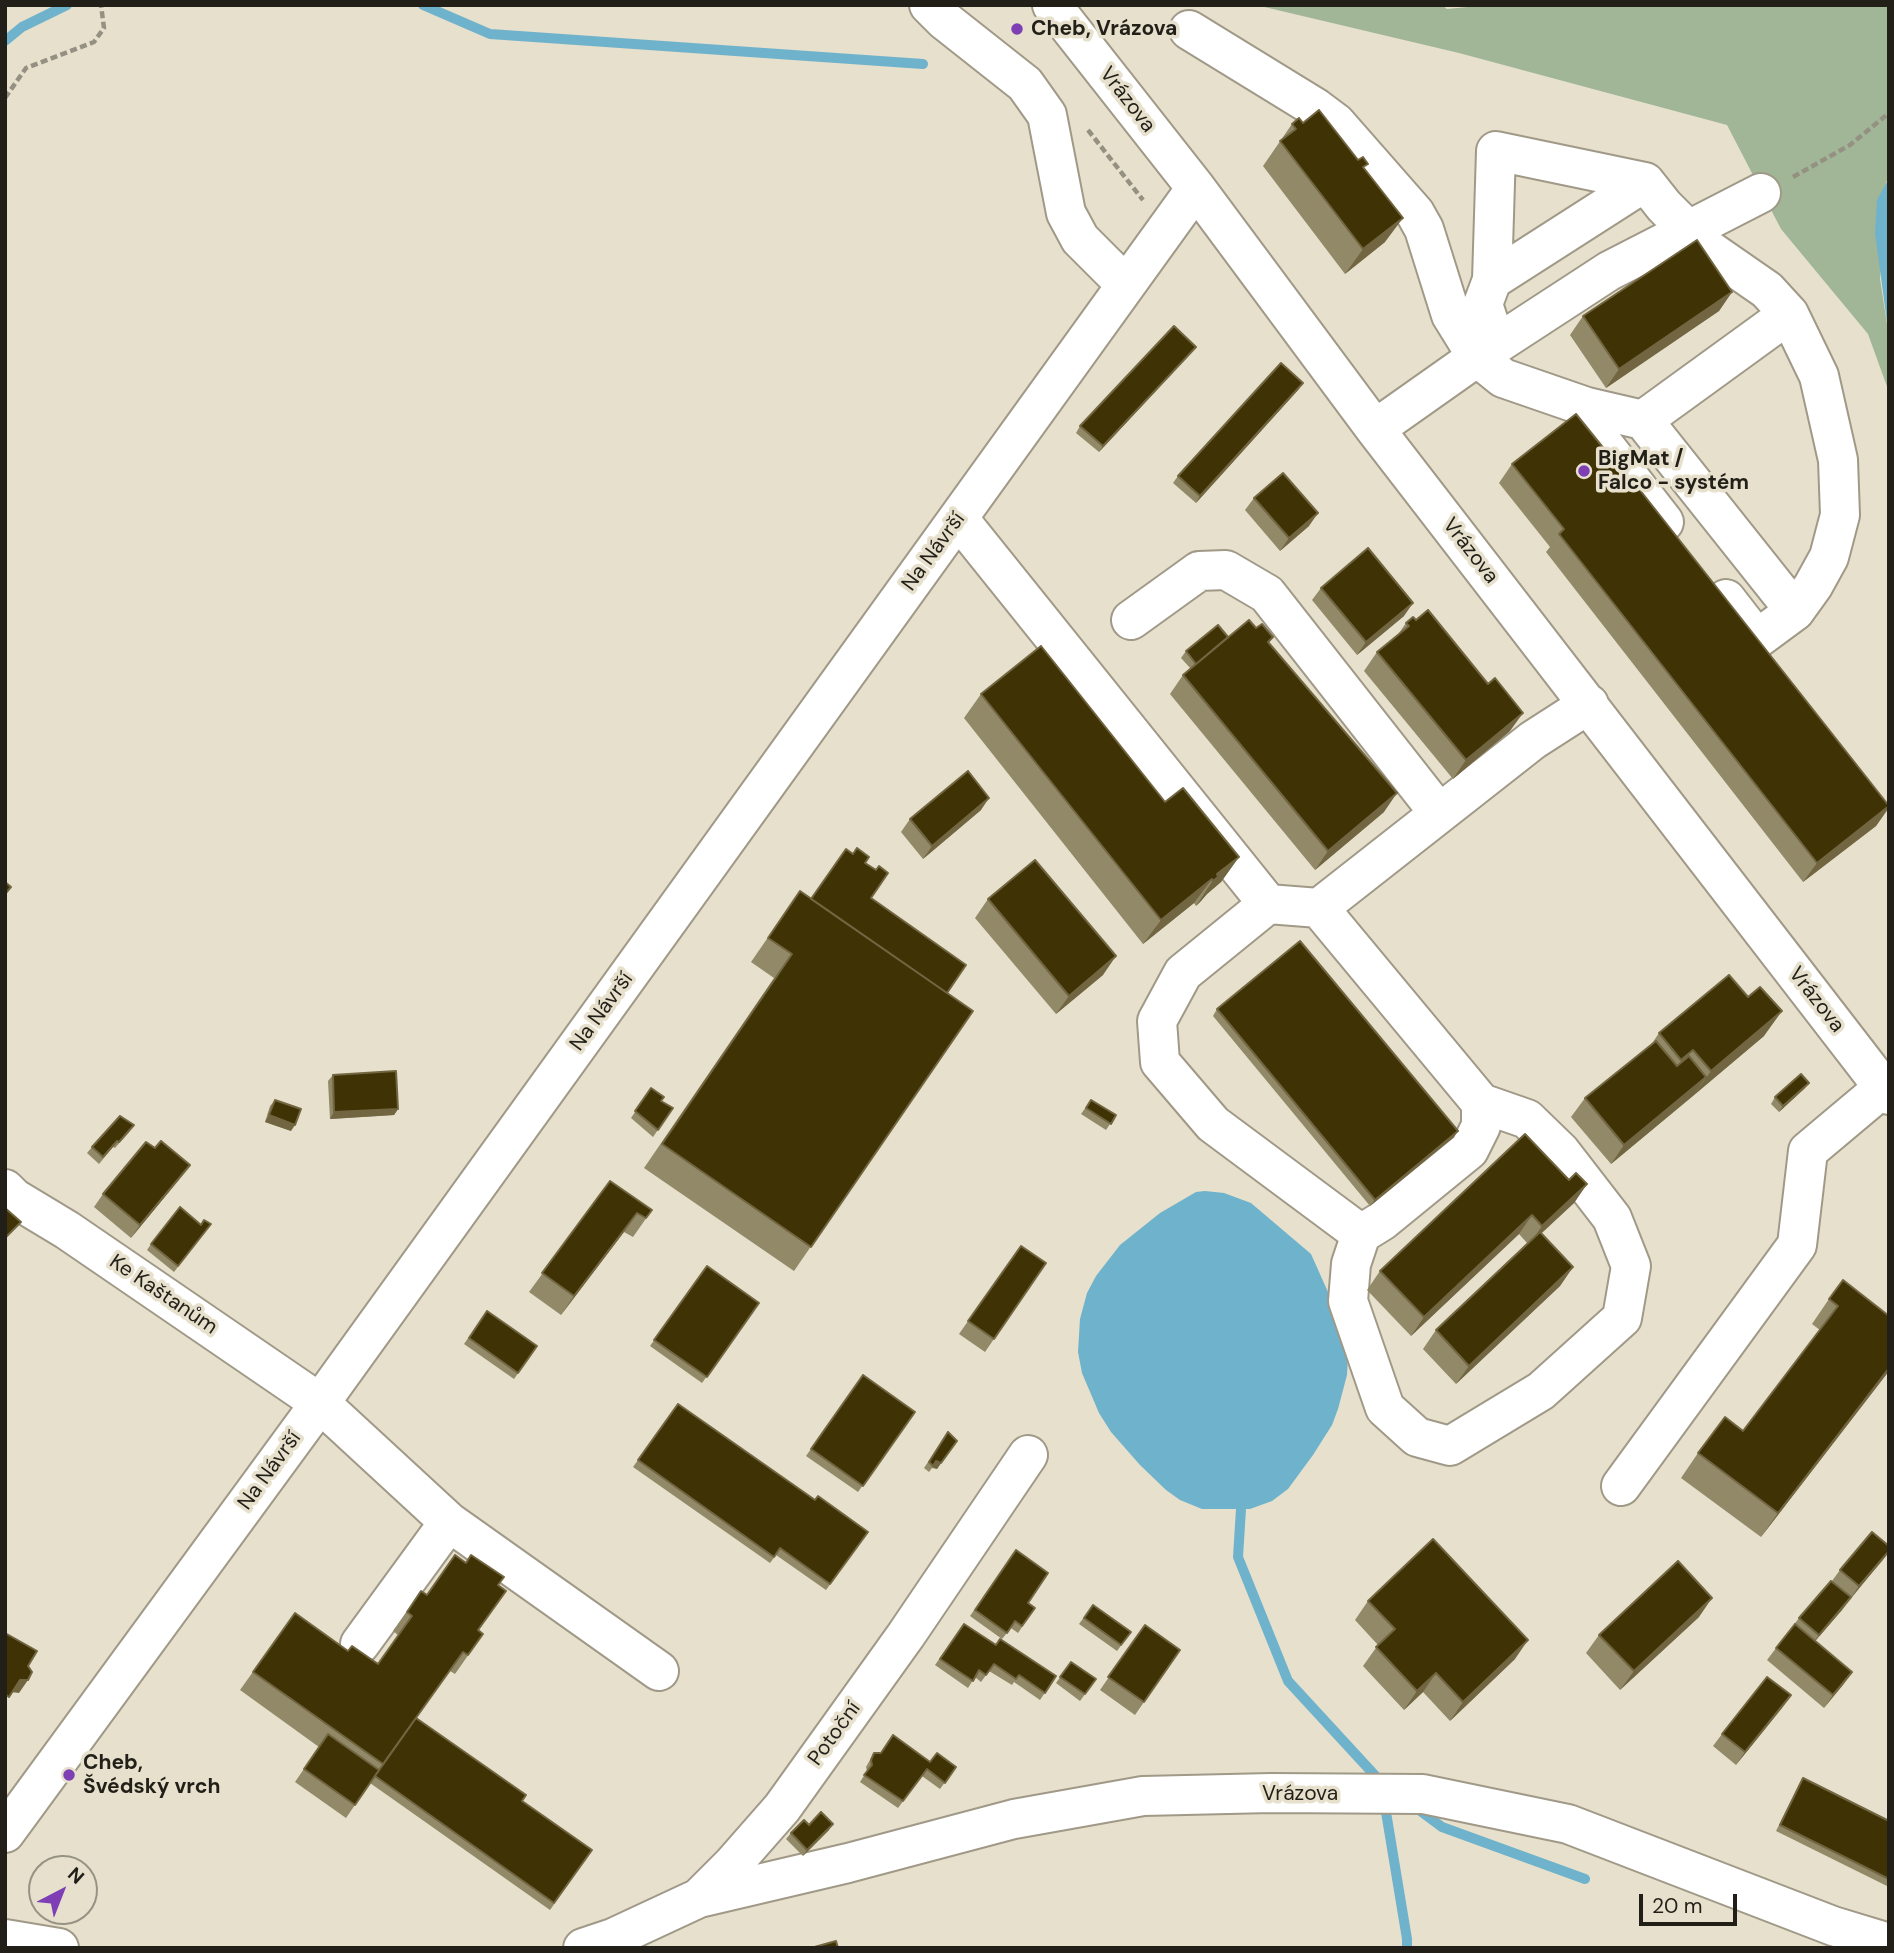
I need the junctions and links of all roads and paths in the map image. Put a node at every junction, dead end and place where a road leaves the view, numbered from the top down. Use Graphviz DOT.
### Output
graph roads {
  1 [pos="929,5"];
  2 [pos="1052,5"];
  3 [pos="101,7"];
  4 [pos="1189,30"];
  5 [pos="5,98"];
  6 [pos="1889,113"];
  7 [pos="1645,182"];
  8 [pos="1196,188"];
  9 [pos="1761,193"];
  10 [pos="1689,229"];
  11 [pos="1492,280"];
  12 [pos="1126,285"];
  13 [pos="1789,314"];
  14 [pos="1487,351"];
  15 [pos="1587,407"];
  16 [pos="1643,420"];
  17 [pos="1376,429"];
  18 [pos="958,518"];
  19 [pos="1683,545"];
  20 [pos="1708,576"];
  21 [pos="1795,611"];
  22 [pos="1131,620"];
  23 [pos="1589,704"];
  24 [pos="1439,813"];
  25 [pos="1268,904"];
  26 [pos="1320,908"];
  27 [pos="1886,1092"];
  28 [pos="1480,1103"];
  29 [pos="5,1189"];
  30 [pos="1362,1234"];
  31 [pos="320,1403"];
  32 [pos="1028,1455"];
  33 [pos="1621,1486"];
  34 [pos="449,1522"];
  35 [pos="360,1644"];
  36 [pos="659,1671"];
  37 [pos="5,1833"];
  38 [pos="699,1898"];
  39 [pos="5,1939"];
  40 [pos="1889,1942"];
  41 [pos="60,1948"];
  42 [pos="583,1948"];
  1 -- 12 [label="street"];
  2 -- 8 [label="street, Vrázova"];
  3 -- 5 [label="path"];
  4 -- 14 [label="street"];
  6 -- 9 [label="path"];
  7 -- 10 [label="street"];
  7 -- 11 [label="street"];
  7 -- 11 [label="street"];
  8 -- 12 [label="street, Na Návrší"];
  8 -- 17 [label="street, Vrázova"];
  9 -- 10 [label="street"];
  10 -- 13 [label="street"];
  10 -- 14 [label="street"];
  11 -- 14 [label="street"];
  12 -- 18 [label="street, Na Návrší"];
  13 -- 16 [label="street"];
  13 -- 21 [label="street"];
  14 -- 15 [label="street"];
  14 -- 17 [label="street"];
  15 -- 16 [label="street"];
  15 -- 19 [label="street"];
  16 -- 21 [label="street"];
  17 -- 23 [label="street, Vrázova"];
  18 -- 25 [label="street"];
  18 -- 31 [label="street, Na Návrší"];
  20 -- 21 [label="street"];
  22 -- 24 [label="street"];
  23 -- 24 [label="street"];
  23 -- 27 [label="street, Vrázova"];
  24 -- 26 [label="street"];
  25 -- 26 [label="street"];
  25 -- 30 [label="street"];
  26 -- 28 [label="street"];
  27 -- 33 [label="street"];
  28 -- 30 [label="street"];
  28 -- 30 [label="street"];
  29 -- 31 [label="street, Ke Kaštanům"];
  31 -- 34 [label="street, Ke Kaštanům"];
  31 -- 37 [label="street, Na Návrší"];
  32 -- 38 [label="street, Potoční"];
  34 -- 35 [label="street"];
  34 -- 36 [label="street, Ke Kaštanům"];
  38 -- 40 [label="street, Vrázova"];
  38 -- 42 [label="street, Potoční"];
  39 -- 41 [label="street"];
}
